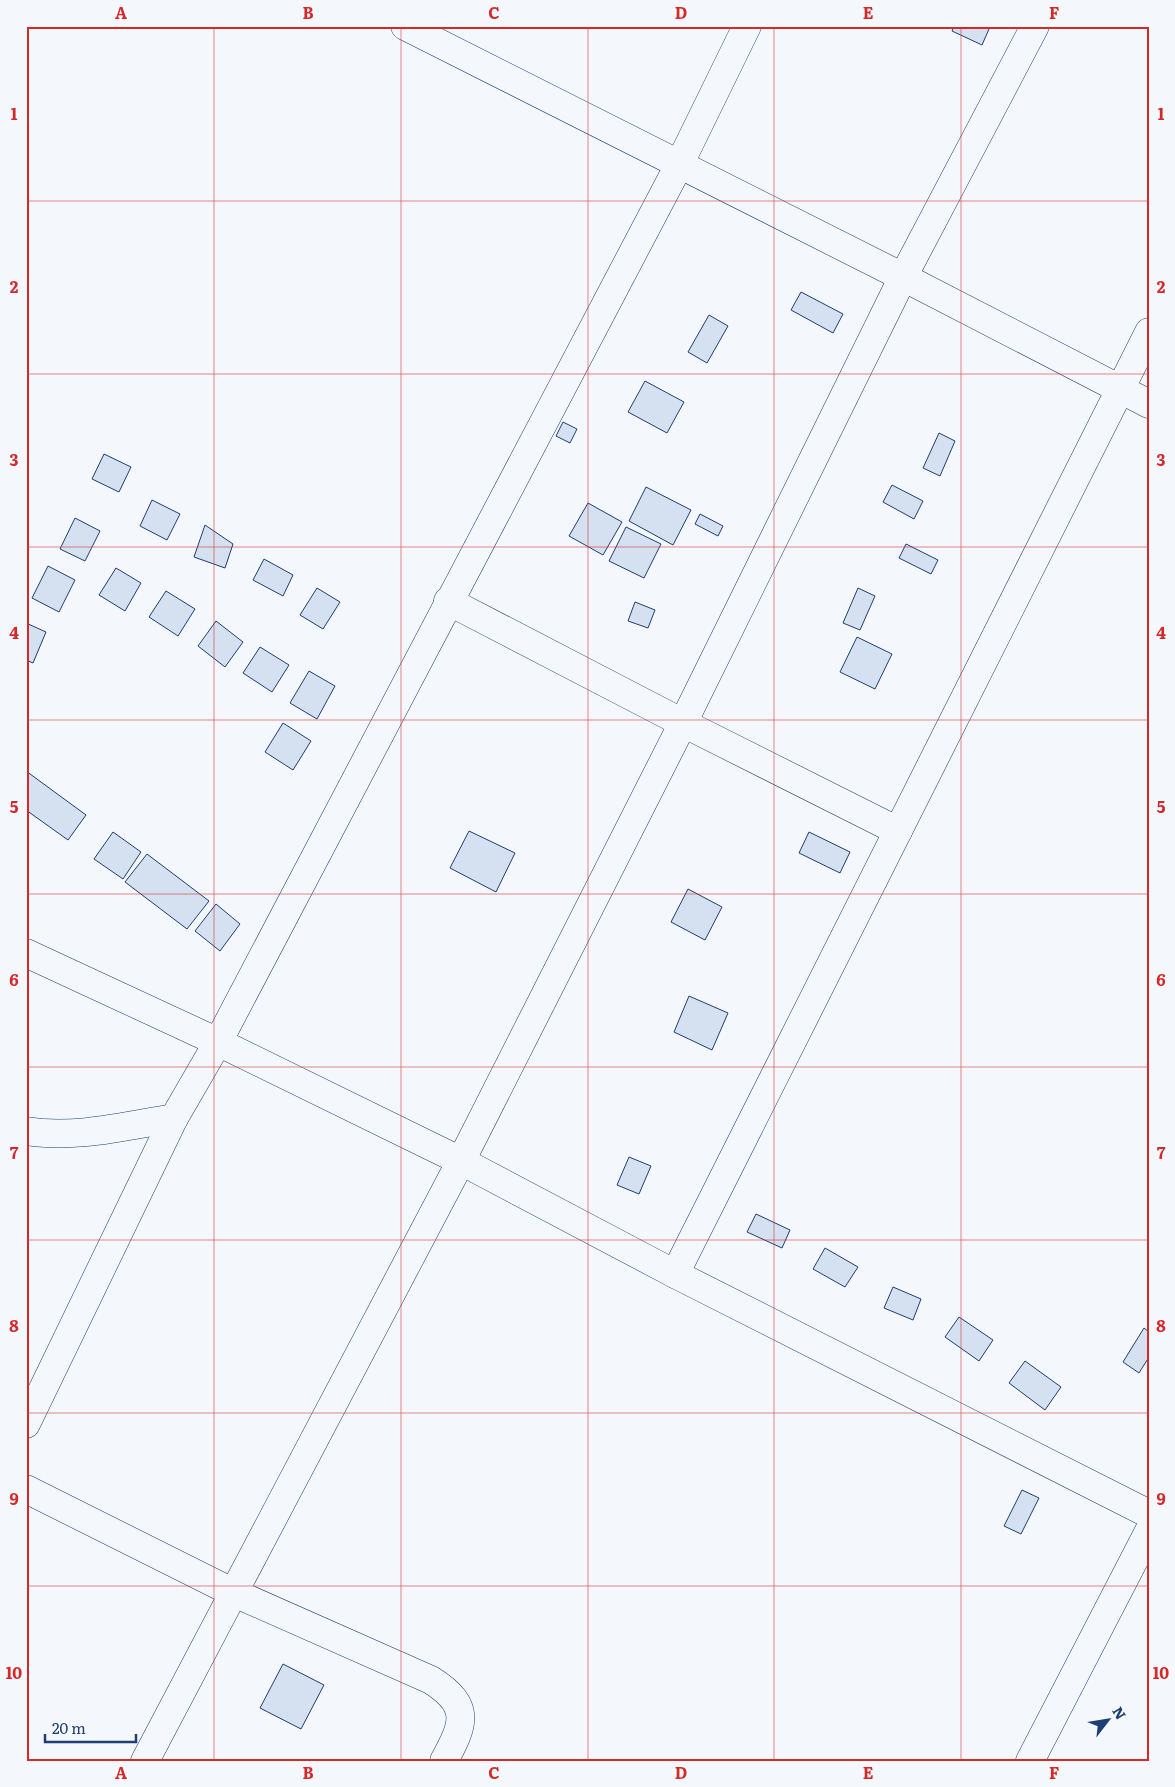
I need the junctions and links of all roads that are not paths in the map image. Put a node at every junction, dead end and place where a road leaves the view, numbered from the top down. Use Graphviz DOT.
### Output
graph roads {
  1 [pos="405,26"];
  2 [pos="747,26"];
  3 [pos="1035,26"];
  4 [pos="680,165"];
  5 [pos="903,277"];
  6 [pos="1149,332"];
  7 [pos="1120,388"];
  8 [pos="1149,404"];
  9 [pos="448,601"];
  10 [pos="683,723"];
  11 [pos="898,831"];
  12 [pos="26,953"];
  13 [pos="218,1042"];
  14 [pos="174,1118"];
  15 [pos="26,1131"];
  16 [pos="461,1161"];
  17 [pos="675,1274"];
  18 [pos="26,1424"];
  19 [pos="26,1489"];
  20 [pos="1149,1514"];
  21 [pos="1149,1531"];
  22 [pos="232,1592"];
  23 [pos="145,1761"];
  24 [pos="444,1761"];
  25 [pos="1030,1761"];
  1 -- 4 [label="street"];
  2 -- 4 [label="street"];
  3 -- 5 [label="street"];
  4 -- 5 [label="street"];
  4 -- 9 [label="street"];
  5 -- 7 [label="street"];
  5 -- 10 [label="street"];
  6 -- 7 [label="street"];
  7 -- 8 [label="street"];
  7 -- 11 [label="street"];
  9 -- 10 [label="street"];
  9 -- 13 [label="street"];
  10 -- 11 [label="street"];
  10 -- 16 [label="street"];
  11 -- 17 [label="street"];
  12 -- 13 [label="street"];
  13 -- 14 [label="street"];
  13 -- 16 [label="street"];
  14 -- 15 [label="street"];
  14 -- 18 [label="street"];
  16 -- 17 [label="street"];
  16 -- 22 [label="street"];
  17 -- 20 [label="street"];
  19 -- 22 [label="street"];
  21 -- 25 [label="street"];
  22 -- 23 [label="street"];
  22 -- 24 [label="street"];
}
